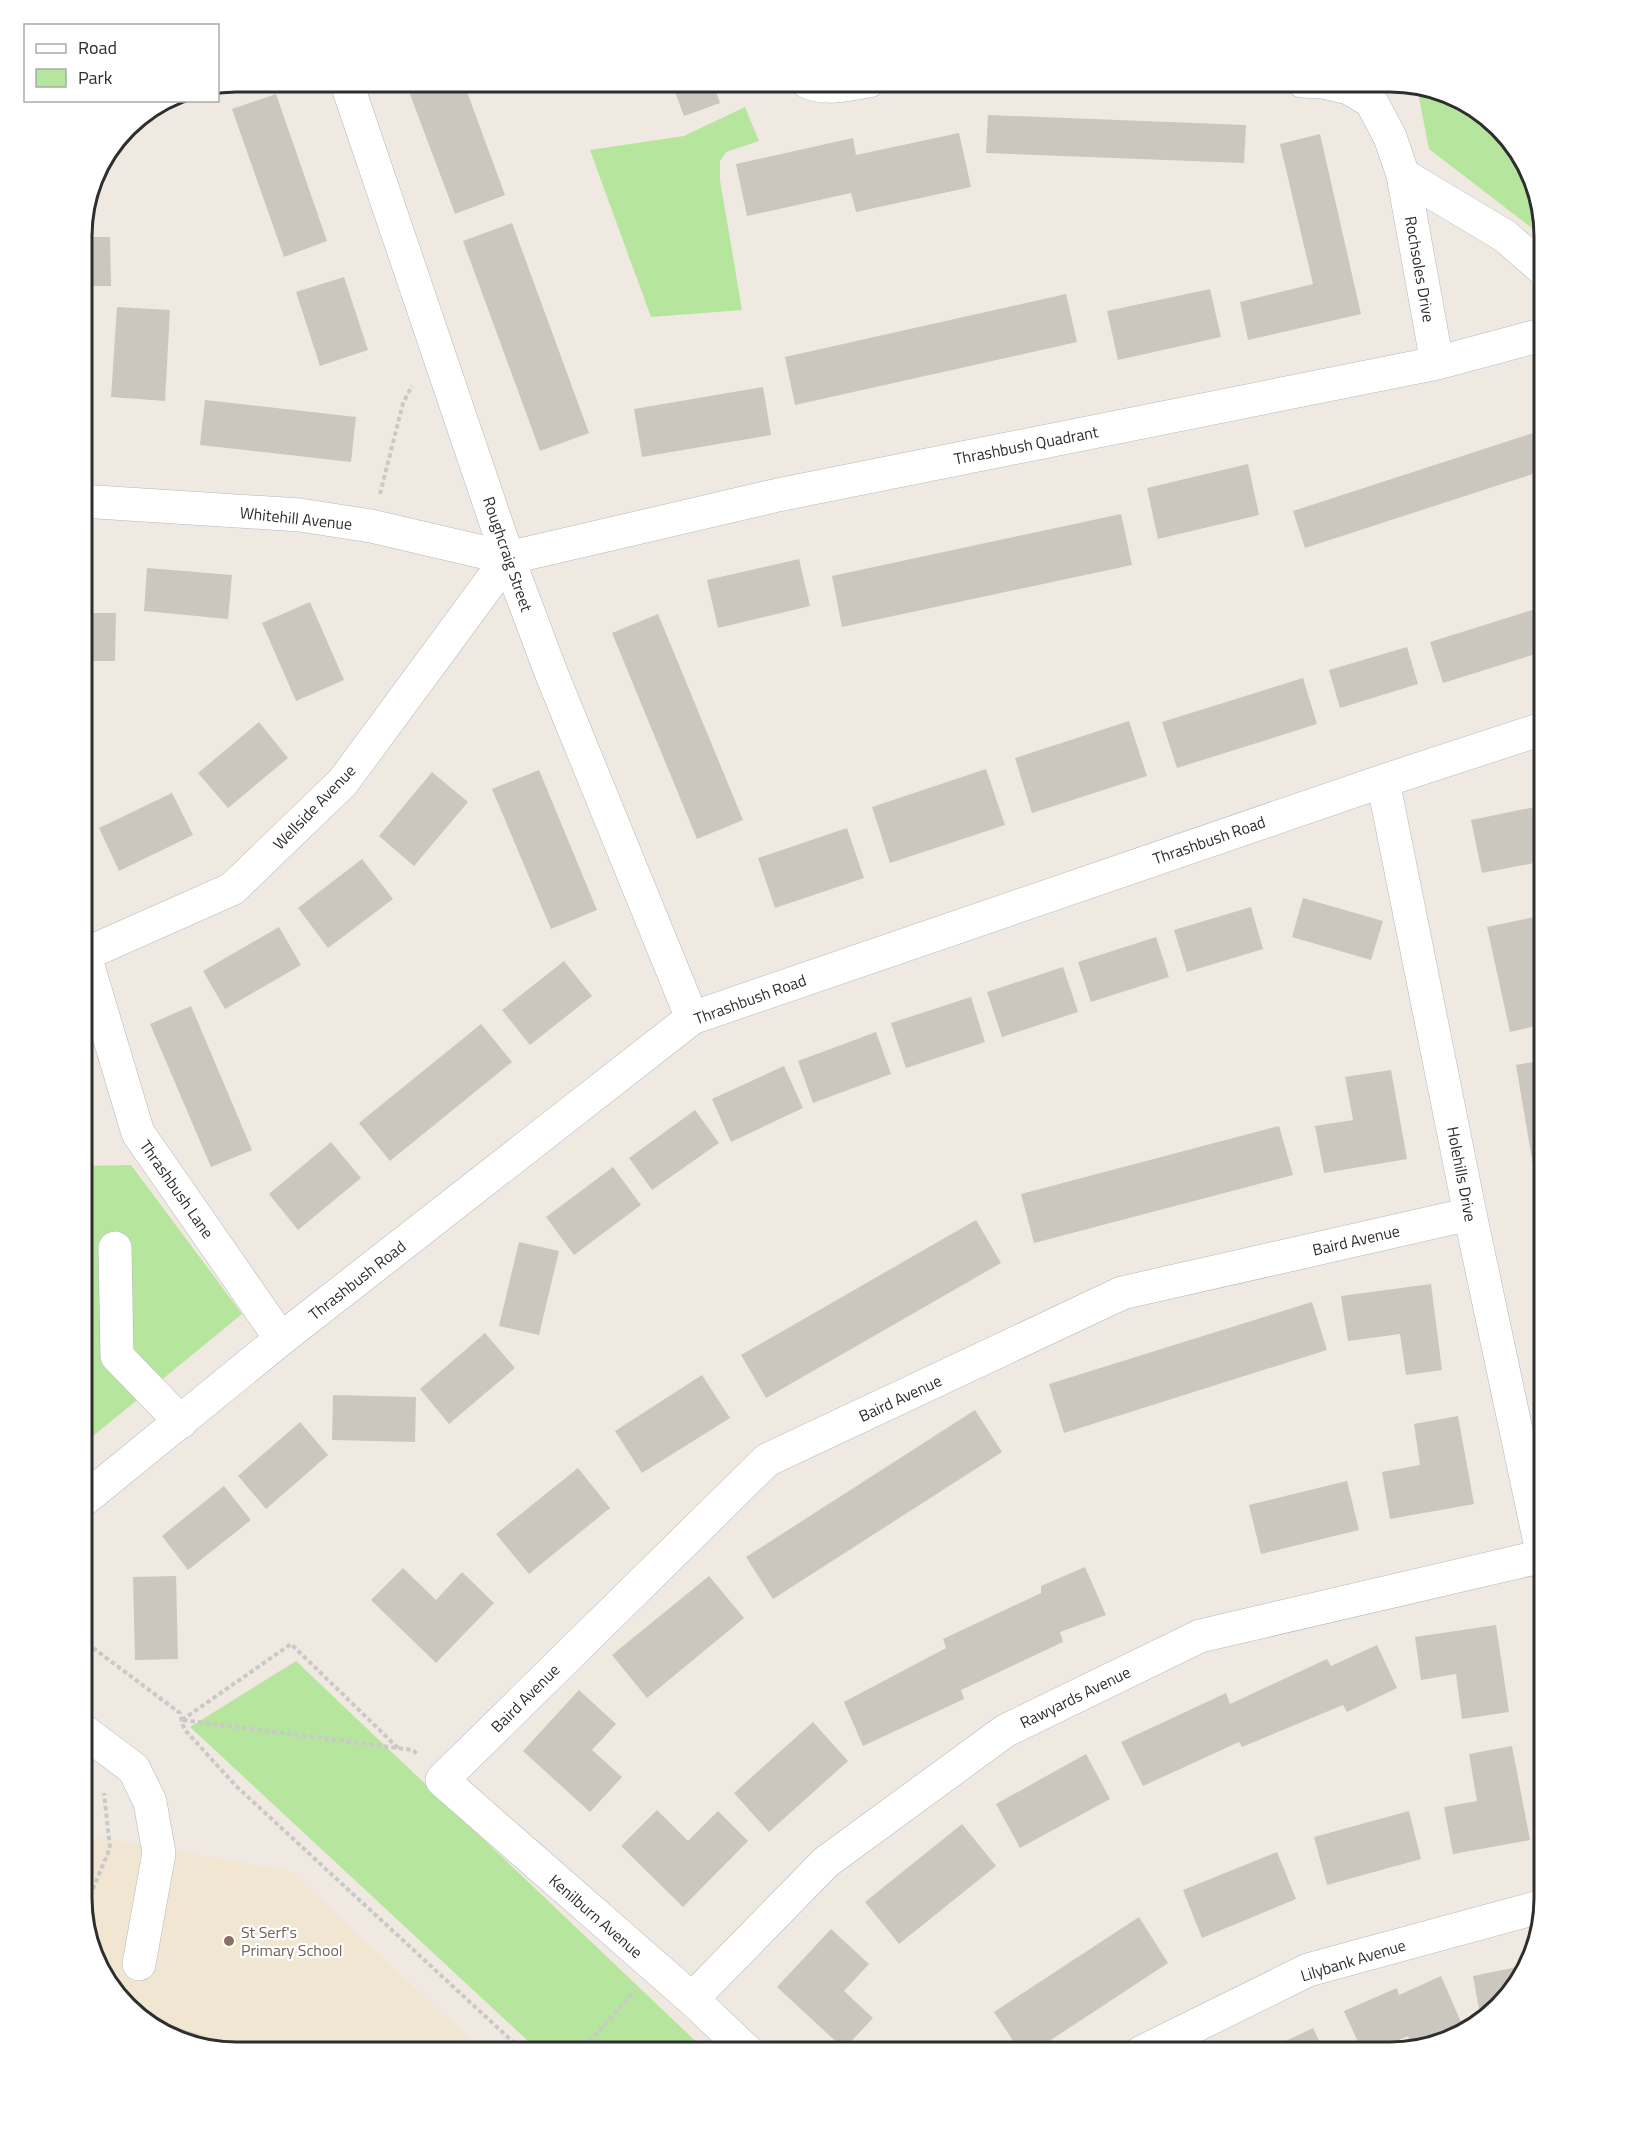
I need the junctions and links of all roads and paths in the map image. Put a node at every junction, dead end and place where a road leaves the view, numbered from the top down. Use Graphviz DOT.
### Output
graph roads {
  1 [pos="350,92"];
  2 [pos="1356,92"];
  3 [pos="1403,175"];
  4 [pos="1534,261"];
  5 [pos="1534,339"];
  6 [pos="436,342"];
  7 [pos="1437,363"];
  8 [pos="92,502"];
  9 [pos="372,526"];
  10 [pos="508,558"];
  11 [pos="1534,732"];
  12 [pos="1383,781"];
  13 [pos="92,952"];
  14 [pos="92,984"];
  15 [pos="692,1018"];
  16 [pos="1470,1214"];
  17 [pos="116,1248"];
  18 [pos="281,1339"];
  19 [pos="181,1422"];
  20 [pos="91,1494"];
  21 [pos="1534,1514"];
  22 [pos="1534,1563"];
  23 [pos="91,1647"];
  24 [pos="182,1720"];
  25 [pos="91,1736"];
  26 [pos="91,1741"];
  27 [pos="398,1748"];
  28 [pos="442,1780"];
  29 [pos="91,1893"];
  30 [pos="1533,1909"];
  31 [pos="139,1964"];
  32 [pos="655,1967"];
  33 [pos="692,1999"];
  34 [pos="513,2042"];
  35 [pos="589,2042"];
  36 [pos="737,2042"];
  37 [pos="1162,2042"];
  1 -- 6 [label="street, Roughcraig Street"];
  2 -- 3 [label="street, Rochsoles Drive"];
  3 -- 4 [label="street"];
  3 -- 7 [label="street, Rochsoles Drive"];
  5 -- 7 [label="street, Thrashbush Quadrant"];
  6 -- 9 [label="path"];
  6 -- 10 [label="street, Roughcraig Street"];
  7 -- 10 [label="street, Thrashbush Quadrant"];
  8 -- 9 [label="street, Whitehill Avenue"];
  9 -- 10 [label="street, Whitehill Avenue"];
  10 -- 13 [label="street, Wellside Avenue"];
  10 -- 15 [label="street, Roughcraig Street"];
  11 -- 12 [label="street, Thrashbush Road"];
  12 -- 15 [label="street, Thrashbush Road"];
  12 -- 16 [label="street, Holehills Drive"];
  14 -- 18 [label="street, Thrashbush Lane"];
  15 -- 18 [label="street, Thrashbush Road"];
  16 -- 21 [label="street, Holehills Drive"];
  16 -- 28 [label="street, Baird Avenue"];
  17 -- 19 [label="street"];
  18 -- 19 [label="street, Thrashbush Road"];
  19 -- 20 [label="street, Thrashbush Road"];
  22 -- 33 [label="street, Rawyards Avenue"];
  23 -- 24 [label="path"];
  24 -- 27 [label="path"];
  24 -- 27 [label="path"];
  24 -- 34 [label="path"];
  25 -- 31 [label="street"];
  26 -- 29 [label="path"];
  27 -- 28 [label="path"];
  28 -- 32 [label="street, Kenilburn Avenue"];
  30 -- 37 [label="street, Lilybank Avenue"];
  32 -- 33 [label="street, Kenilburn Avenue"];
  32 -- 35 [label="path"];
  33 -- 36 [label="street, Kenilburn Avenue"];
}
